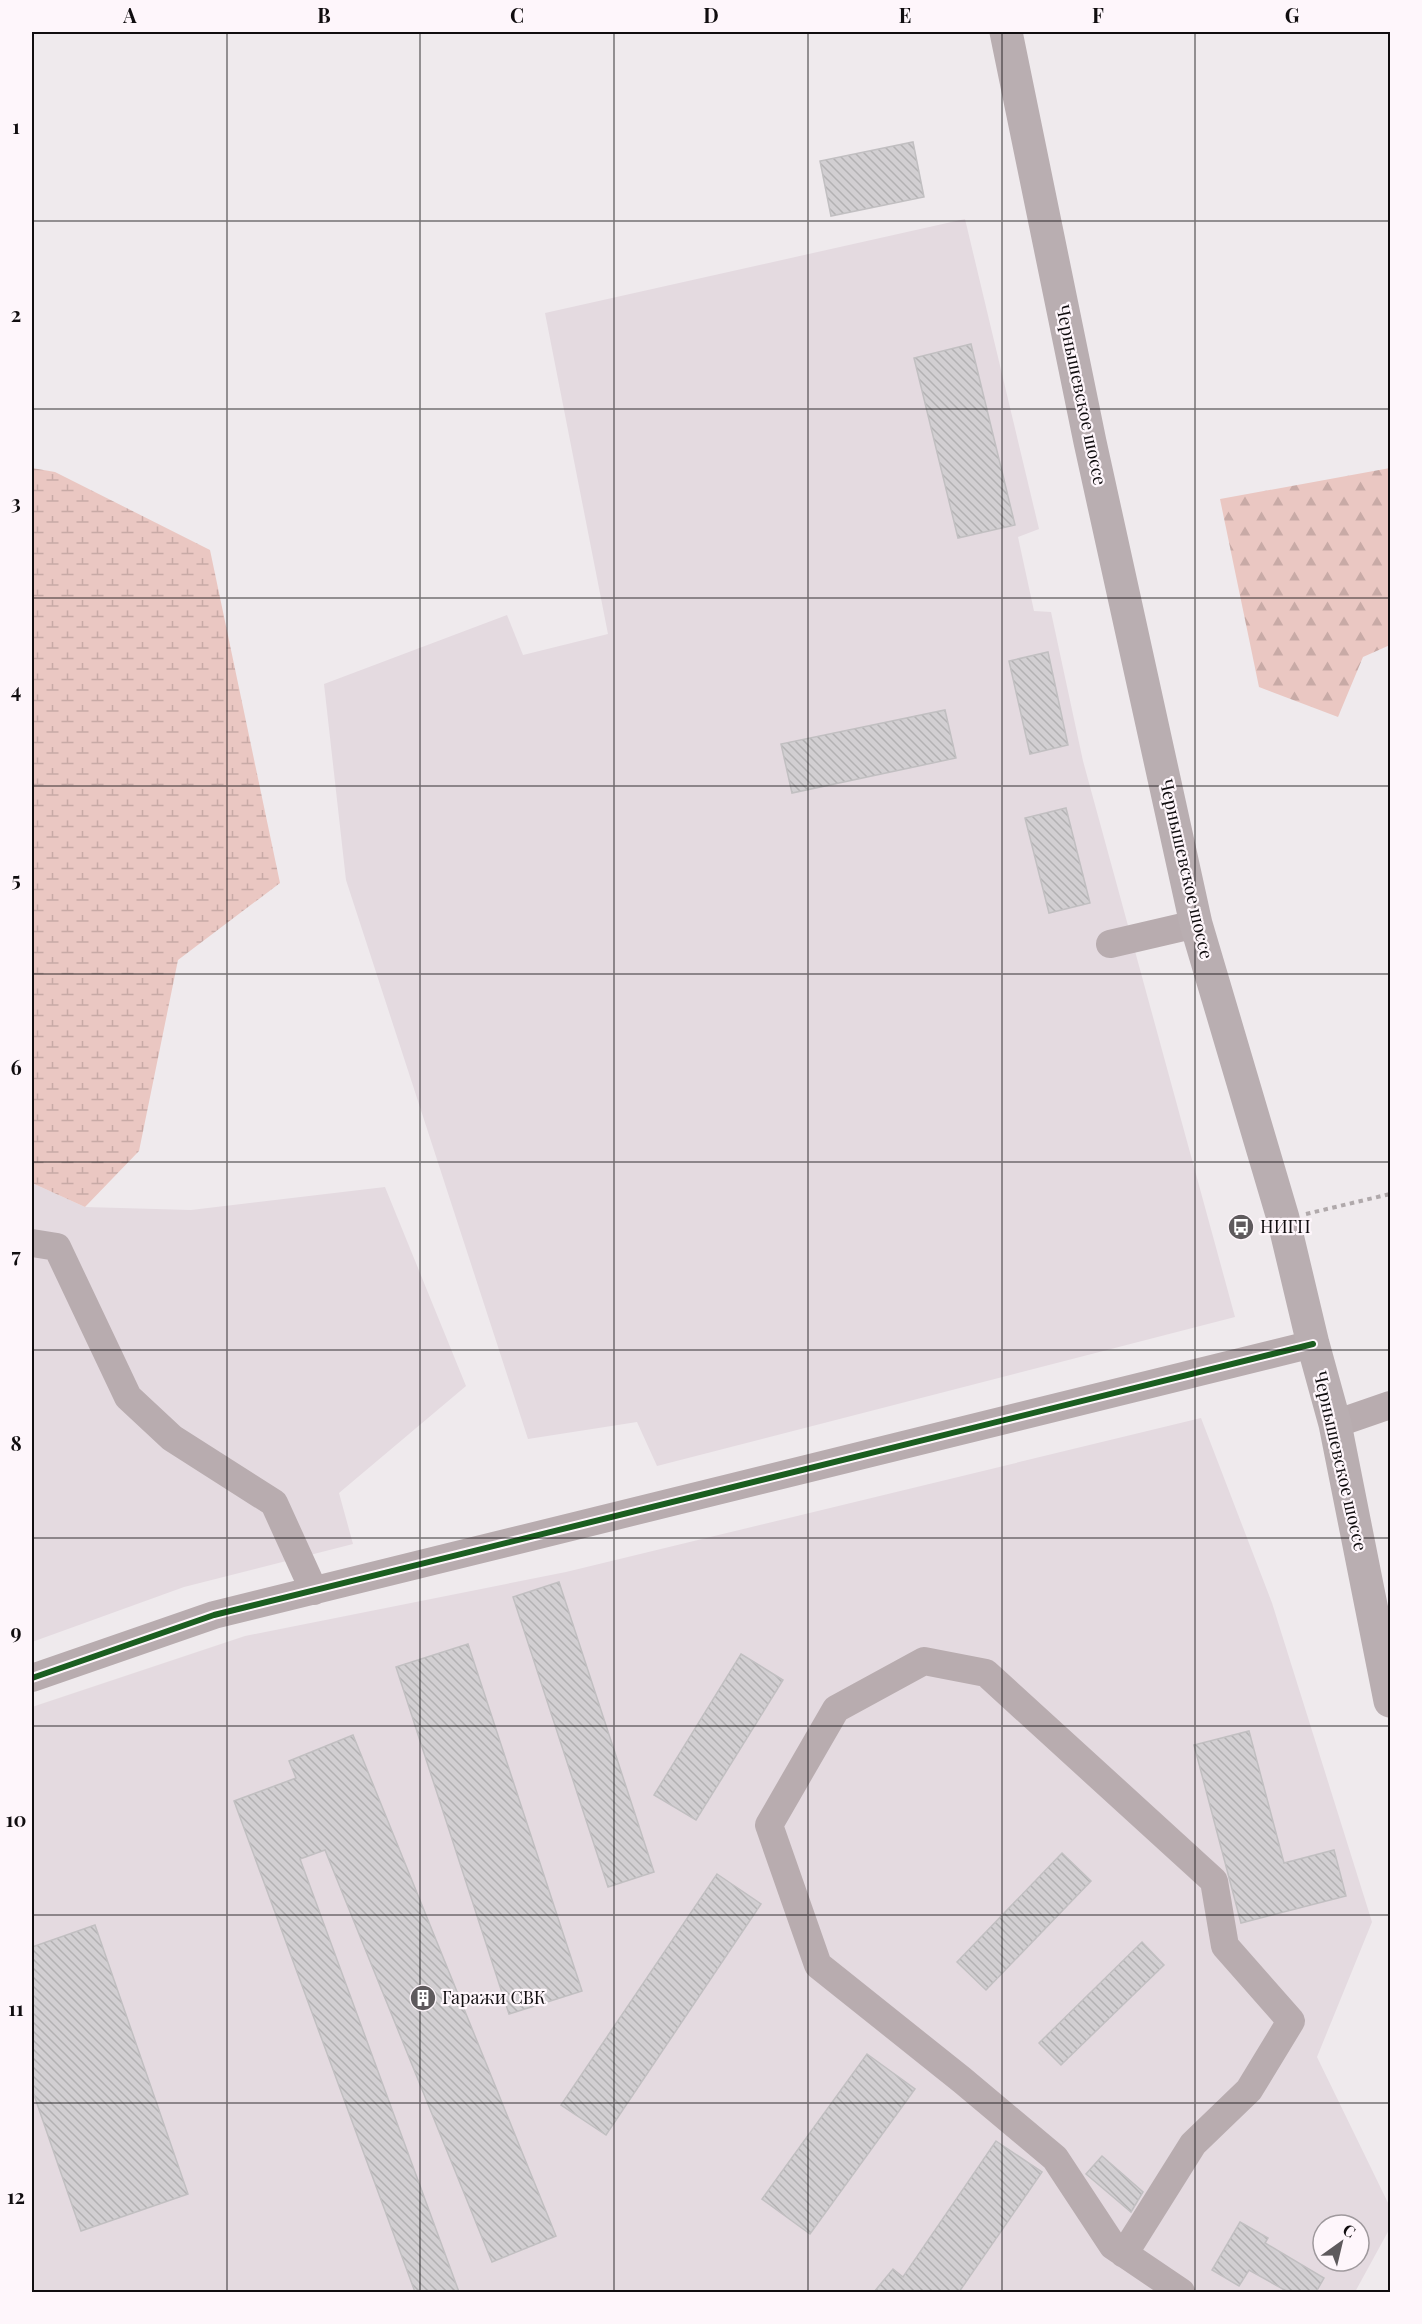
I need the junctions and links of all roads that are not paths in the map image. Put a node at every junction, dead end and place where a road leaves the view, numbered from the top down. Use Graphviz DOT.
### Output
graph roads {
  1 [pos="1006,32"];
  2 [pos="1196,924"];
  3 [pos="1110,944"];
  4 [pos="32,1243"];
  5 [pos="1312,1344"];
  6 [pos="1390,1405"];
  7 [pos="1335,1424"];
  8 [pos="314,1591"];
  9 [pos="32,1678"];
  10 [pos="1390,1701"];
  11 [pos="1124,2254"];
  12 [pos="1180,2292"];
  1 -- 2 [label="main road, Чернышевское шоссе"];
  2 -- 3 [label="street"];
  2 -- 5 [label="main road, Чернышевское шоссе"];
  4 -- 8 [label="street"];
  5 -- 7 [label="main road, Чернышевское шоссе"];
  5 -- 8 [label="street"];
  6 -- 7 [label="street"];
  7 -- 10 [label="main road, Чернышевское шоссе"];
  8 -- 9 [label="street"];
  11 -- 11 [label="street"];
  11 -- 12 [label="street"];
}
